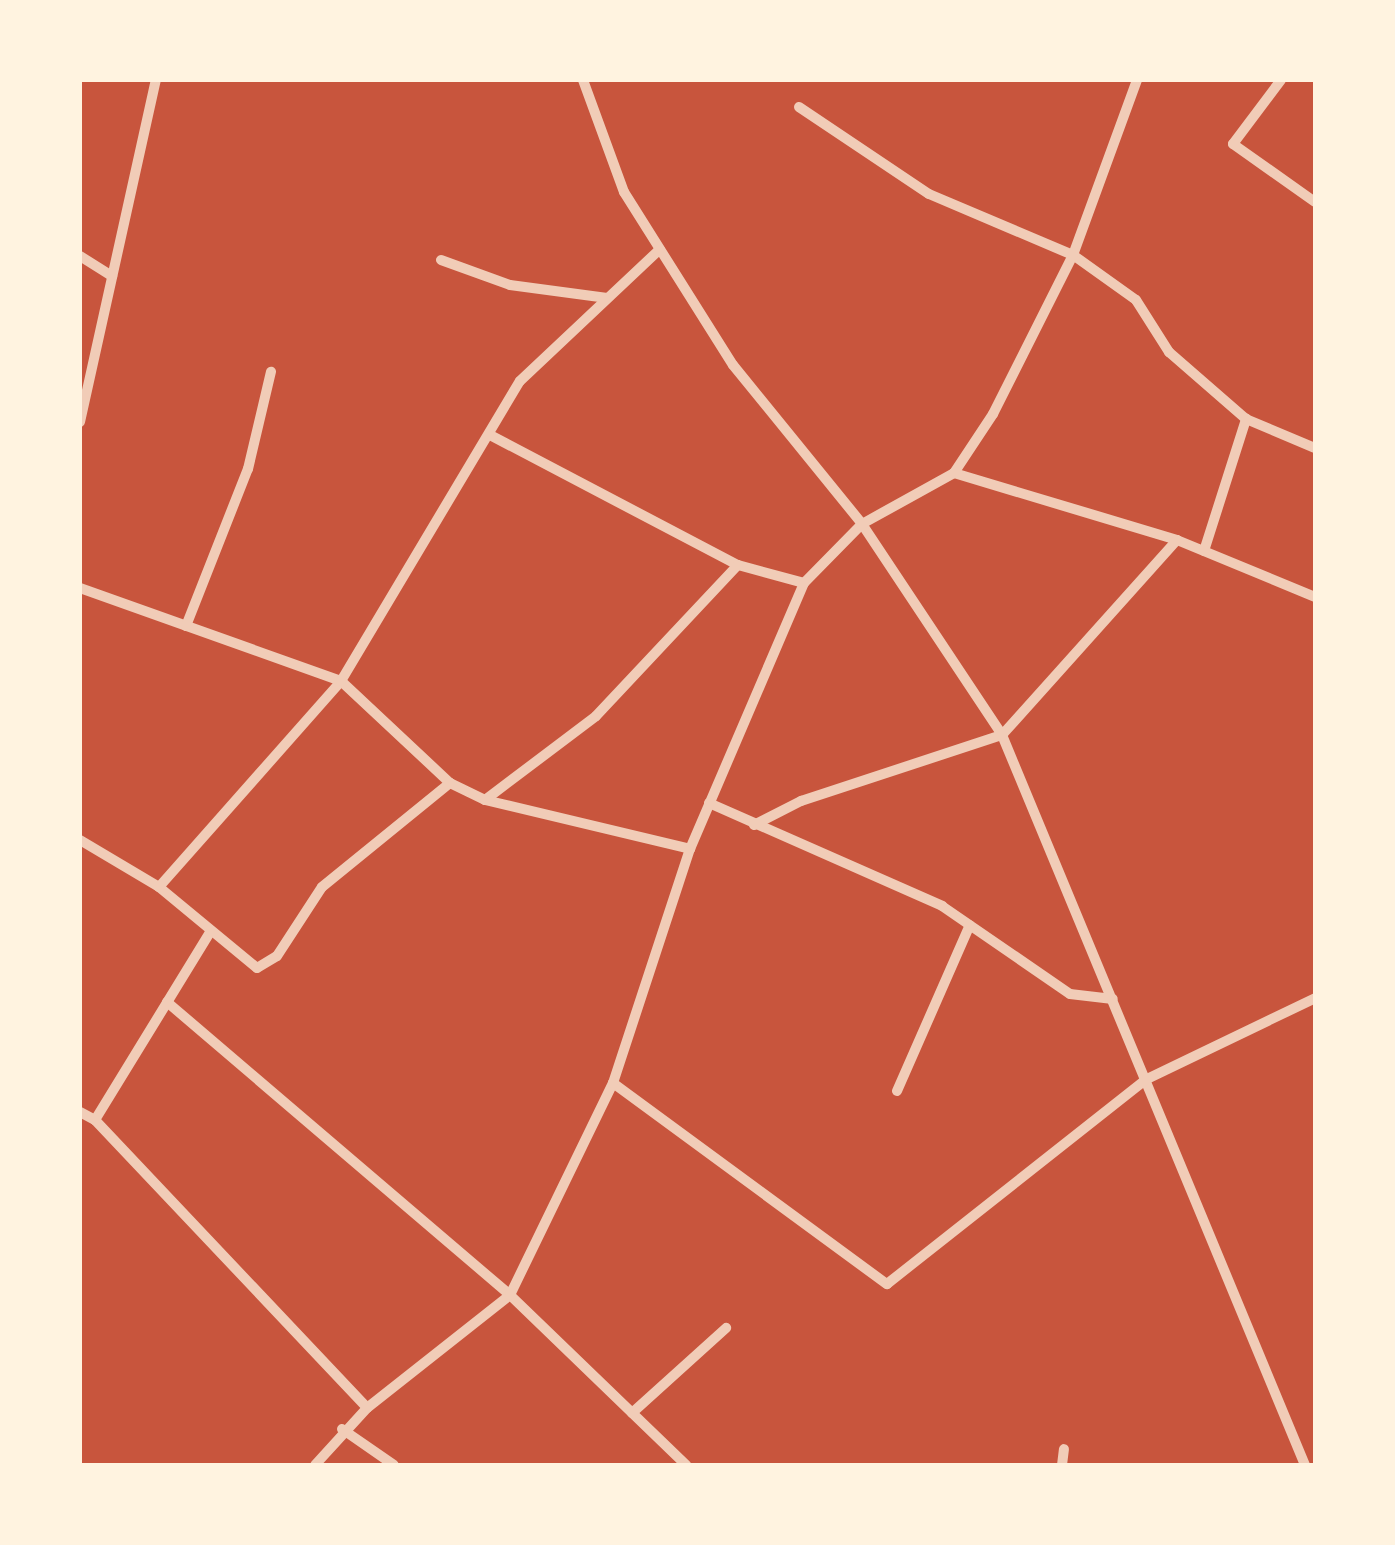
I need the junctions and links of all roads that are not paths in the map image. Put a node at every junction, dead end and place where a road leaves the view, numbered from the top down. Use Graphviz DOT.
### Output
graph roads {
  1 [pos="156,80"];
  2 [pos="583,80"];
  3 [pos="1137,80"];
  4 [pos="1280,80"];
  5 [pos="800,107"];
  6 [pos="1315,202"];
  7 [pos="660,249"];
  8 [pos="1073,255"];
  9 [pos="80,256"];
  10 [pos="441,260"];
  11 [pos="112,276"];
  12 [pos="607,298"];
  13 [pos="272,372"];
  14 [pos="1246,419"];
  15 [pos="80,422"];
  16 [pos="490,435"];
  17 [pos="1315,448"];
  18 [pos="954,473"];
  19 [pos="862,524"];
  20 [pos="1177,540"];
  21 [pos="1204,551"];
  22 [pos="738,565"];
  23 [pos="804,583"];
  24 [pos="80,588"];
  25 [pos="1315,596"];
  26 [pos="186,626"];
  27 [pos="341,681"];
  28 [pos="1002,736"];
  29 [pos="450,783"];
  30 [pos="485,800"];
  31 [pos="710,803"];
  32 [pos="754,824"];
  33 [pos="80,840"];
  34 [pos="690,848"];
  35 [pos="159,887"];
  36 [pos="970,925"];
  37 [pos="210,932"];
  38 [pos="1315,998"];
  39 [pos="1113,999"];
  40 [pos="167,1002"];
  41 [pos="1147,1079"];
  42 [pos="613,1083"];
  43 [pos="897,1091"];
  44 [pos="80,1112"];
  45 [pos="95,1120"];
  46 [pos="510,1295"];
  47 [pos="726,1328"];
  48 [pos="366,1408"];
  49 [pos="632,1413"];
  50 [pos="342,1429"];
  51 [pos="1064,1449"];
  52 [pos="315,1465"];
  53 [pos="394,1465"];
  54 [pos="686,1465"];
  55 [pos="1062,1465"];
  56 [pos="1305,1465"];
  1 -- 11 [label="street"];
  2 -- 7 [label="street"];
  3 -- 8 [label="street"];
  4 -- 6 [label="street"];
  5 -- 8 [label="street"];
  7 -- 12 [label="street"];
  7 -- 19 [label="street"];
  8 -- 14 [label="street"];
  8 -- 18 [label="street"];
  9 -- 11 [label="street"];
  10 -- 12 [label="street"];
  11 -- 15 [label="street"];
  12 -- 16 [label="street"];
  13 -- 26 [label="street"];
  14 -- 17 [label="street"];
  14 -- 21 [label="street"];
  16 -- 22 [label="street"];
  16 -- 27 [label="street"];
  18 -- 19 [label="street"];
  18 -- 20 [label="street"];
  19 -- 23 [label="street"];
  19 -- 28 [label="street"];
  20 -- 21 [label="street"];
  20 -- 28 [label="street"];
  21 -- 25 [label="street"];
  22 -- 23 [label="street"];
  22 -- 30 [label="street"];
  23 -- 31 [label="street"];
  24 -- 26 [label="street"];
  26 -- 27 [label="street"];
  27 -- 29 [label="street"];
  27 -- 35 [label="street"];
  28 -- 32 [label="street"];
  28 -- 39 [label="street"];
  29 -- 30 [label="street"];
  29 -- 37 [label="street"];
  30 -- 34 [label="street"];
  31 -- 32 [label="street"];
  31 -- 34 [label="street"];
  32 -- 36 [label="street"];
  33 -- 35 [label="street"];
  34 -- 42 [label="street"];
  35 -- 37 [label="street"];
  36 -- 39 [label="street"];
  36 -- 43 [label="street"];
  37 -- 40 [label="street"];
  38 -- 41 [label="street"];
  39 -- 41 [label="street"];
  40 -- 45 [label="street"];
  40 -- 46 [label="street"];
  41 -- 42 [label="street"];
  41 -- 56 [label="street"];
  42 -- 46 [label="street"];
  44 -- 45 [label="street"];
  45 -- 48 [label="street"];
  46 -- 48 [label="street"];
  46 -- 49 [label="street"];
  47 -- 49 [label="street"];
  48 -- 50 [label="street"];
  49 -- 54 [label="street"];
  50 -- 52 [label="street"];
  50 -- 53 [label="street"];
  51 -- 55 [label="street"];
}
